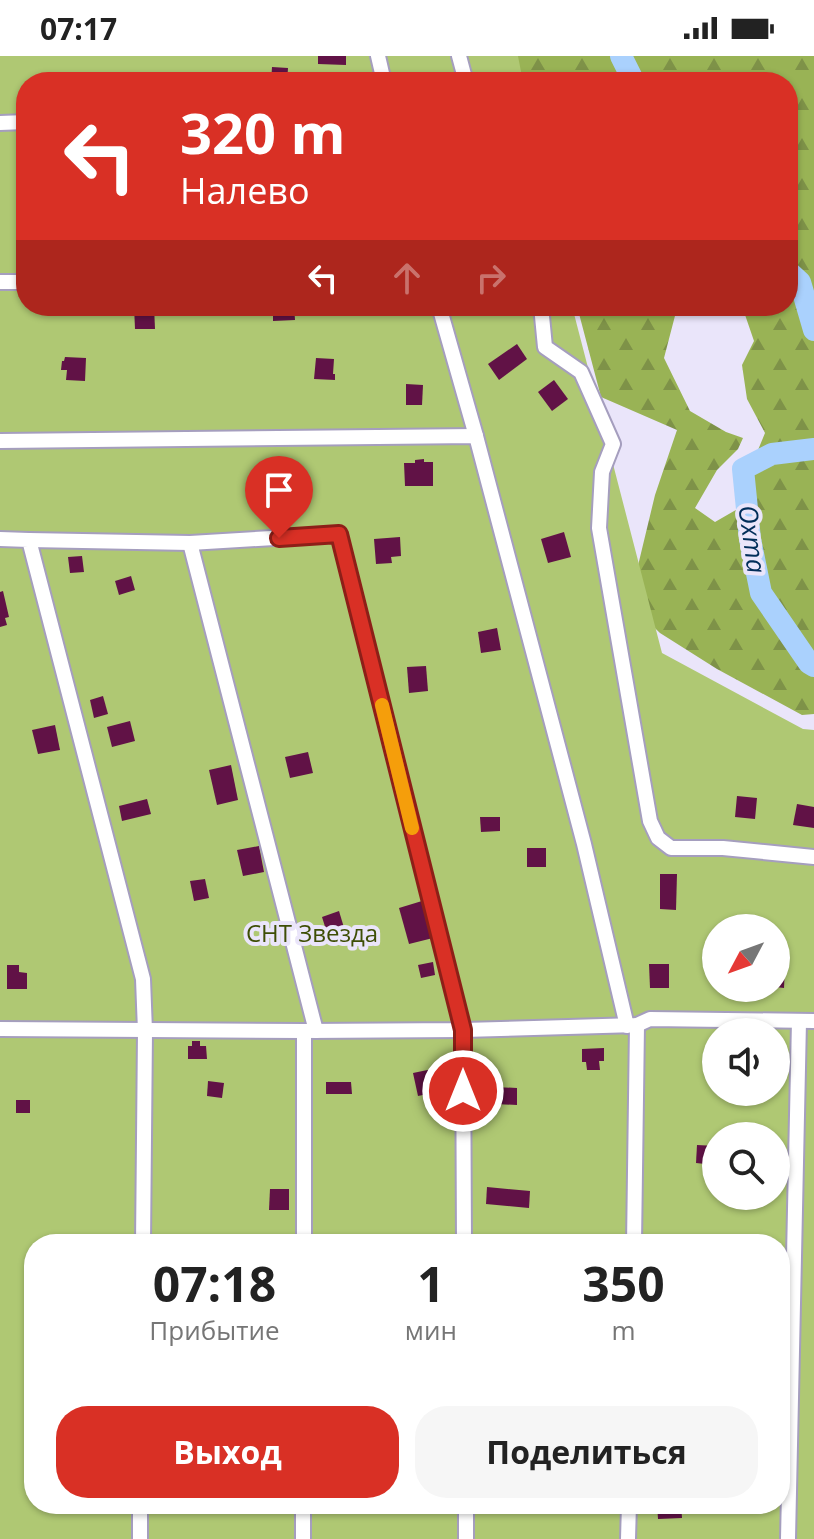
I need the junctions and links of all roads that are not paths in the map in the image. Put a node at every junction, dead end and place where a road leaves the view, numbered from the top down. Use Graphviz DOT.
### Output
graph roads {
  1 [pos="442,316"];
  2 [pos="542,316"];
  3 [pos="476,436"];
  4 [pos="0,441"];
  5 [pos="0,539"];
  6 [pos="29,540"];
  7 [pos="190,543"];
  8 [pos="814,857"];
  9 [pos="806,1021"];
  10 [pos="632,1026"];
  11 [pos="0,1029"];
  12 [pos="463,1030"];
  13 [pos="145,1031"];
  14 [pos="310,1031"];
  15 [pos="143,1234"];
  16 [pos="304,1234"];
  17 [pos="464,1234"];
  18 [pos="634,1234"];
  19 [pos="790,1481"];
  20 [pos="140,1514"];
  21 [pos="303,1514"];
  22 [pos="466,1514"];
  23 [pos="629,1514"];
  24 [pos="789,1514"];
  25 [pos="140,1539"];
  26 [pos="303,1539"];
  27 [pos="466,1539"];
  28 [pos="628,1539"];
  29 [pos="788,1539"];
  1 -- 3 [label="street"];
  2 -- 8 [label="street"];
  3 -- 4 [label="street"];
  3 -- 10 [label="street"];
  5 -- 6 [label="street"];
  6 -- 7 [label="street"];
  6 -- 13 [label="street"];
  7 -- 12 [label="street"];
  7 -- 14 [label="street"];
  9 -- 10 [label="street"];
  9 -- 19 [label="street"];
  10 -- 12 [label="street"];
  10 -- 18 [label="street"];
  11 -- 13 [label="street"];
  12 -- 14 [label="street"];
  12 -- 17 [label="street"];
  13 -- 14 [label="street"];
  13 -- 15 [label="street"];
  14 -- 16 [label="street"];
  20 -- 25 [label="street"];
  21 -- 26 [label="street"];
  22 -- 27 [label="street"];
  23 -- 28 [label="street"];
  24 -- 29 [label="street"];
}
